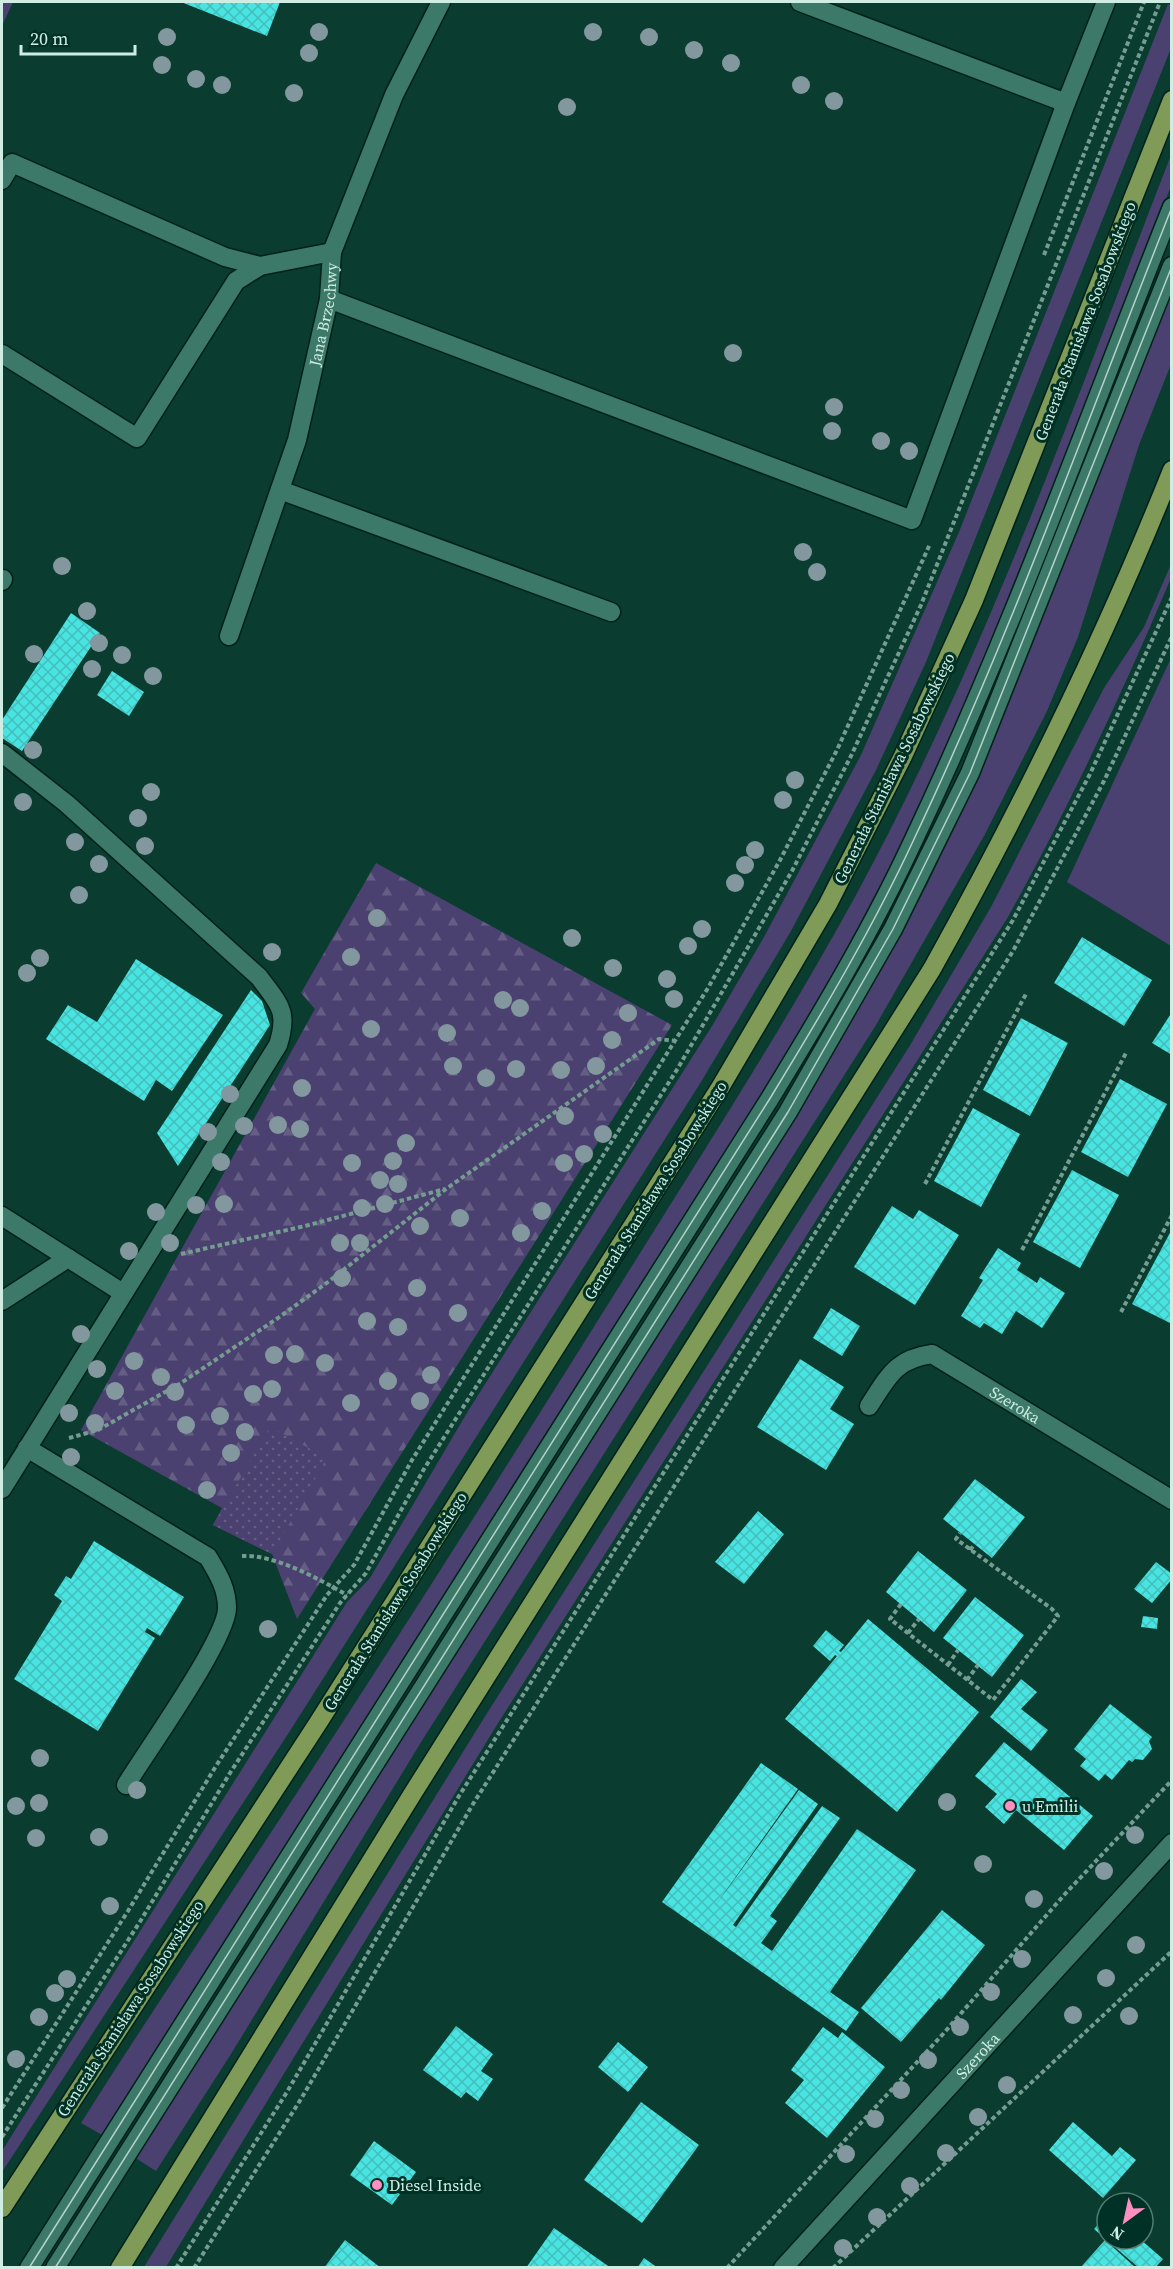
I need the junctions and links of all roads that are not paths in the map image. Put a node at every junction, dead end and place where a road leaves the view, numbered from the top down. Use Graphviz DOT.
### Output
graph roads {
  1 [pos="441,2"];
  2 [pos="800,2"];
  3 [pos="1106,2"];
  4 [pos="1172,99"];
  5 [pos="1066,103"];
  6 [pos="2,180"];
  7 [pos="1172,207"];
  8 [pos="332,252"];
  9 [pos="260,266"];
  10 [pos="1172,266"];
  11 [pos="329,299"];
  12 [pos="2,354"];
  13 [pos="1172,471"];
  14 [pos="280,490"];
  15 [pos="611,612"];
  16 [pos="229,636"];
  17 [pos="2,753"];
  18 [pos="2,1216"];
  19 [pos="68,1258"];
  20 [pos="123,1293"];
  21 [pos="2,1300"];
  22 [pos="869,1406"];
  23 [pos="27,1448"];
  24 [pos="2,1488"];
  25 [pos="1172,1500"];
  26 [pos="126,1785"];
  27 [pos="1172,1843"];
  28 [pos="2,2208"];
  29 [pos="29,2268"];
  30 [pos="56,2268"];
  31 [pos="120,2268"];
  32 [pos="783,2268"];
  1 -- 8 [label="street, Jana Brzechwy"];
  2 -- 5 [label="street"];
  3 -- 5 [label="street"];
  4 -- 28 [label="main road, Generała Stanisława Sosabowskiego"];
  5 -- 11 [label="street"];
  6 -- 9 [label="street"];
  7 -- 29 [label="street"];
  8 -- 9 [label="street"];
  8 -- 11 [label="street, Jana Brzechwy"];
  9 -- 12 [label="street"];
  10 -- 30 [label="street"];
  11 -- 14 [label="street, Jana Brzechwy"];
  13 -- 31 [label="main road"];
  14 -- 15 [label="street"];
  14 -- 16 [label="street, Jana Brzechwy"];
  17 -- 20 [label="street"];
  18 -- 19 [label="street"];
  19 -- 20 [label="street"];
  19 -- 21 [label="street"];
  20 -- 23 [label="street"];
  22 -- 25 [label="street, Szeroka"];
  23 -- 24 [label="street"];
  23 -- 26 [label="street"];
  27 -- 32 [label="street, Szeroka"];
}
